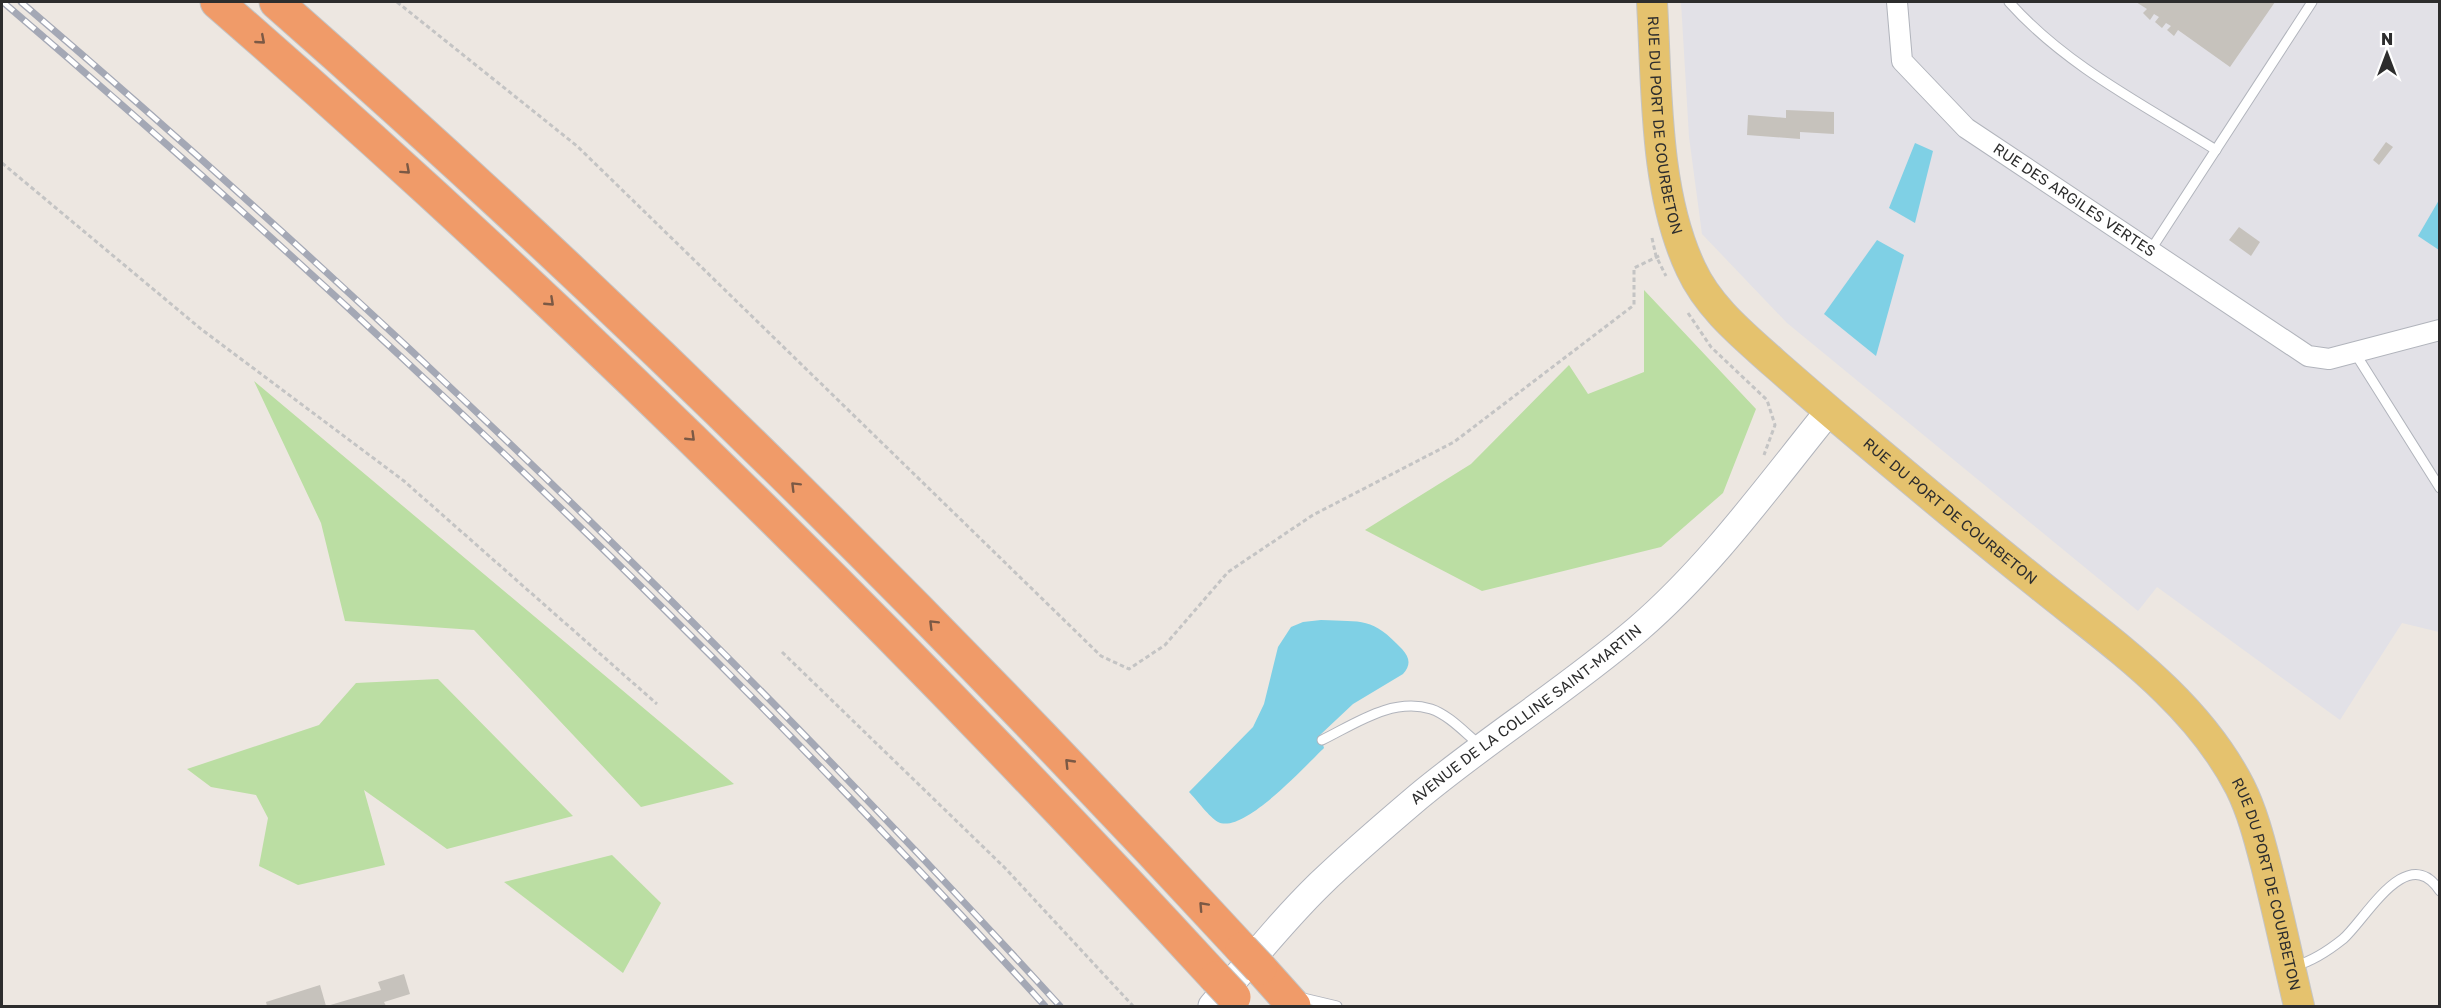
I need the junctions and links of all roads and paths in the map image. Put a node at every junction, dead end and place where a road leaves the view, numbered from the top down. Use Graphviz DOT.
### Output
graph roads {
  1 [pos="217,2"];
  2 [pos="276,2"];
  3 [pos="397,2"];
  4 [pos="1652,2"];
  5 [pos="1897,2"];
  6 [pos="2009,2"];
  7 [pos="2312,2"];
  8 [pos="2216,150"];
  9 [pos="2,163"];
  10 [pos="1682,248"];
  11 [pos="2150,251"];
  12 [pos="2439,330"];
  13 [pos="2355,352"];
  14 [pos="1829,411"];
  15 [pos="2439,488"];
  16 [pos="782,652"];
  17 [pos="657,704"];
  18 [pos="1322,740"];
  19 [pos="1482,747"];
  20 [pos="2439,891"];
  21 [pos="2290,967"];
  22 [pos="1226,997"];
  23 [pos="1288,1000"];
  24 [pos="1133,1006"];
  25 [pos="1337,1006"];
  26 [pos="2298,1006"];
  1 -- 22 [label="highway, one-way"];
  23 -- 2 [label="highway, one-way"];
  3 -- 10 [label="path"];
  4 -- 10 [label="main road, RUE DU PORT DE COURBETON"];
  5 -- 11 [label="street, RUE DES ARGILES VERTES"];
  6 -- 8 [label="lane"];
  7 -- 8 [label="lane"];
  8 -- 11 [label="lane"];
  9 -- 17 [label="path"];
  10 -- 14 [label="main road, RUE DU PORT DE COURBETON"];
  11 -- 13 [label="street, RUE DES ARGILES VERTES"];
  12 -- 13 [label="street"];
  13 -- 15 [label="lane"];
  14 -- 19 [label="street, AVENUE DE LA COLLINE SAINT-MARTIN"];
  14 -- 21 [label="main road, RUE DU PORT DE COURBETON"];
  16 -- 24 [label="path"];
  18 -- 19 [label="lane"];
  19 -- 22 [label="street, AVENUE DE LA COLLINE SAINT-MARTIN"];
  20 -- 21 [label="lane"];
  21 -- 26 [label="main road, RUE DU PORT DE COURBETON"];
  23 -- 25 [label="lane"];
}
